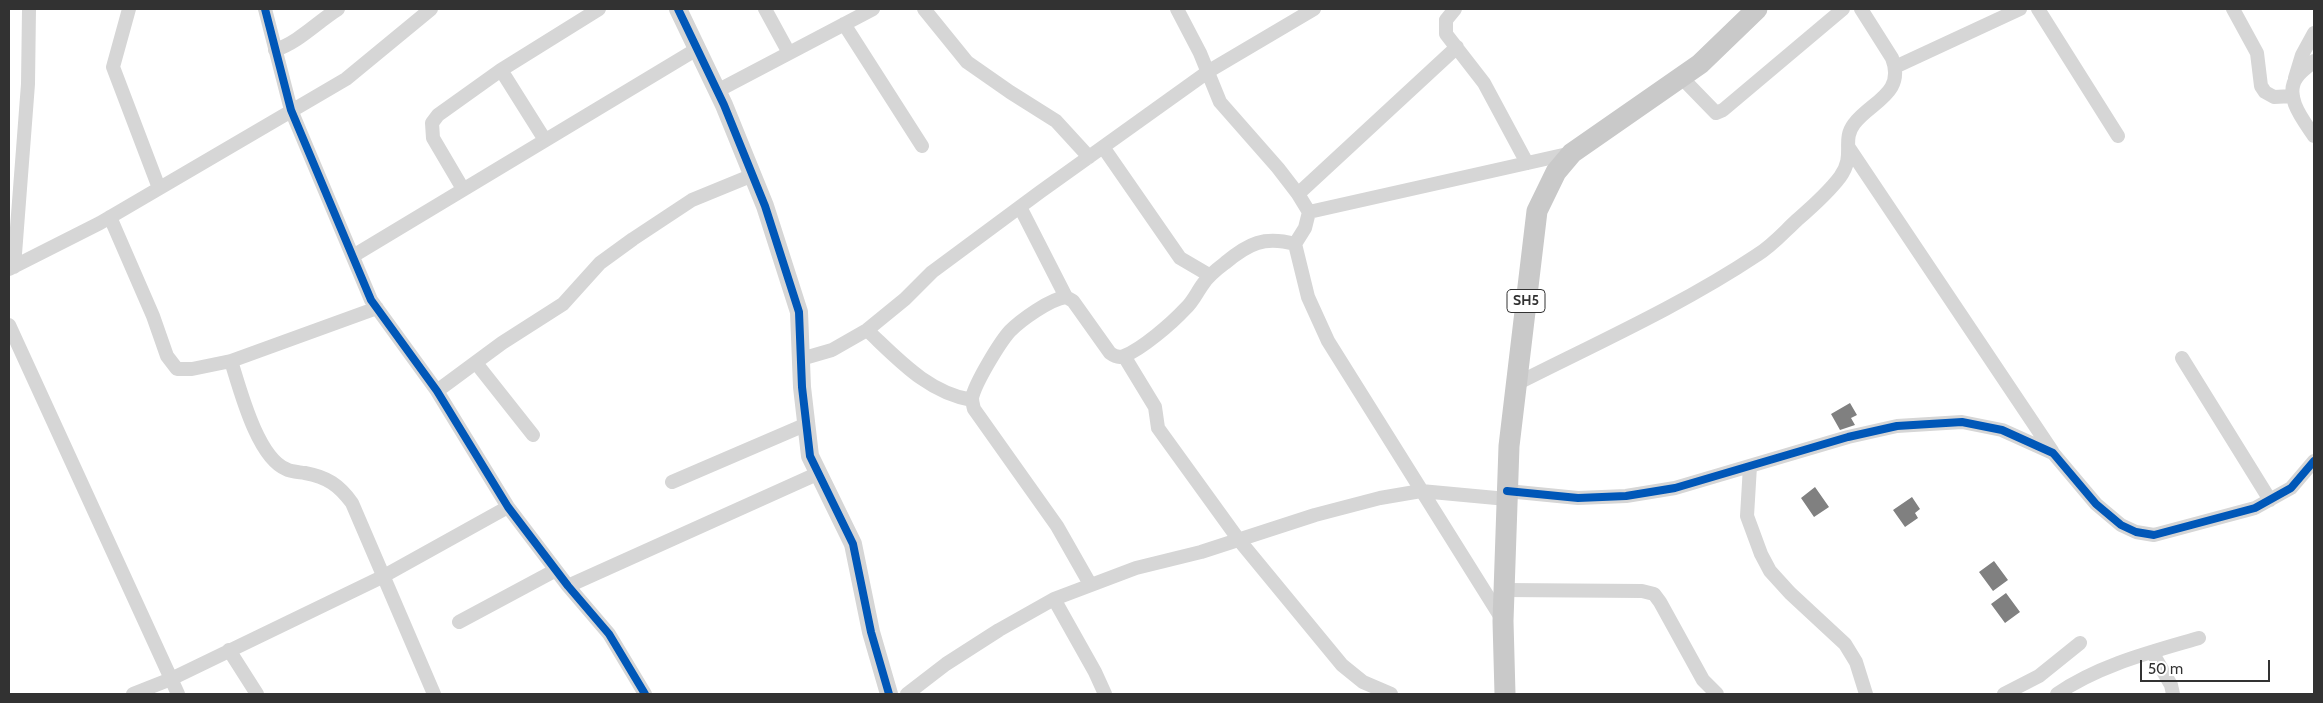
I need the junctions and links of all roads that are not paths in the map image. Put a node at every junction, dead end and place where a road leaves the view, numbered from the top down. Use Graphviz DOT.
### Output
graph roads {
  1 [pos="29,9"];
  2 [pos="130,9"];
  3 [pos="264,9"];
  4 [pos="338,9"];
  5 [pos="431,9"];
  6 [pos="599,9"];
  7 [pos="678,9"];
  8 [pos="765,9"];
  9 [pos="873,9"];
  10 [pos="924,9"];
  11 [pos="1177,9"];
  12 [pos="1314,9"];
  13 [pos="1455,9"];
  14 [pos="1843,9"];
  15 [pos="1861,9"];
  16 [pos="2020,9"];
  17 [pos="2038,9"];
  18 [pos="2232,9"];
  19 [pos="1752,10"];
  20 [pos="844,24"];
  21 [pos="2314,34"];
  22 [pos="1457,46"];
  23 [pos="697,49"];
  24 [pos="275,50"];
  25 [pos="788,53"];
  26 [pos="2314,61"];
  27 [pos="1895,66"];
  28 [pos="501,70"];
  29 [pos="1208,71"];
  30 [pos="1681,77"];
  31 [pos="2295,78"];
  32 [pos="717,91"];
  33 [pos="2293,96"];
  34 [pos="291,110"];
  35 [pos="2118,136"];
  36 [pos="2314,136"];
  37 [pos="545,140"];
  38 [pos="922,146"];
  39 [pos="1102,147"];
  40 [pos="1849,148"];
  41 [pos="1572,153"];
  42 [pos="1089,157"];
  43 [pos="1527,163"];
  44 [pos="753,175"];
  45 [pos="159,188"];
  46 [pos="463,189"];
  47 [pos="1298,194"];
  48 [pos="1020,207"];
  49 [pos="1309,212"];
  50 [pos="110,217"];
  51 [pos="1295,244"];
  52 [pos="353,256"];
  53 [pos="11,268"];
  54 [pos="1209,276"];
  55 [pos="1066,298"];
  56 [pos="377,308"];
  57 [pos="9,325"];
  58 [pos="867,330"];
  59 [pos="1124,356"];
  60 [pos="2182,358"];
  61 [pos="801,359"];
  62 [pos="231,361"];
  63 [pos="476,363"];
  64 [pos="1516,384"];
  65 [pos="437,391"];
  66 [pos="972,400"];
  67 [pos="807,424"];
  68 [pos="533,435"];
  69 [pos="2053,453"];
  70 [pos="2314,461"];
  71 [pos="1750,466"];
  72 [pos="819,473"];
  73 [pos="672,482"];
  74 [pos="1421,491"];
  75 [pos="1507,495"];
  76 [pos="2270,500"];
  77 [pos="508,507"];
  78 [pos="1239,540"];
  79 [pos="556,570"];
  80 [pos="382,577"];
  81 [pos="1090,584"];
  82 [pos="568,586"];
  83 [pos="1504,590"];
  84 [pos="1054,598"];
  85 [pos="1503,621"];
  86 [pos="459,622"];
  87 [pos="2200,638"];
  88 [pos="2080,642"];
  89 [pos="229,650"];
  90 [pos="2152,652"];
  91 [pos="171,679"];
  92 [pos="1503,693"];
  93 [pos="132,694"];
  94 [pos="178,694"];
  95 [pos="256,694"];
  96 [pos="434,694"];
  97 [pos="645,694"];
  98 [pos="889,694"];
  99 [pos="907,694"];
  100 [pos="1105,694"];
  101 [pos="1391,694"];
  102 [pos="1717,694"];
  103 [pos="1866,694"];
  104 [pos="2004,694"];
  105 [pos="2057,694"];
  106 [pos="2173,694"];
  1 -- 53 [label="street"];
  2 -- 45 [label="street"];
  3 -- 24 [label="street"];
  4 -- 24 [label="street"];
  5 -- 34 [label="street"];
  6 -- 28 [label="street"];
  7 -- 23 [label="street"];
  8 -- 25 [label="street"];
  9 -- 20 [label="street"];
  10 -- 42 [label="street"];
  11 -- 29 [label="street"];
  12 -- 29 [label="street"];
  13 -- 22 [label="street"];
  14 -- 30 [label="street"];
  15 -- 27 [label="street"];
  16 -- 27 [label="street"];
  17 -- 35 [label="street"];
  18 -- 33 [label="street"];
  19 -- 30 [label="main road, SH5"];
  20 -- 25 [label="street"];
  20 -- 38 [label="street"];
  21 -- 31 [label="street"];
  22 -- 43 [label="street"];
  22 -- 47 [label="street"];
  23 -- 32 [label="street"];
  23 -- 37 [label="street"];
  24 -- 34 [label="street"];
  25 -- 32 [label="street"];
  26 -- 31 [label="street"];
  27 -- 40 [label="street"];
  28 -- 37 [label="street"];
  28 -- 46 [label="street"];
  29 -- 39 [label="street"];
  29 -- 47 [label="street"];
  30 -- 41 [label="main road, SH5"];
  31 -- 33 [label="street"];
  32 -- 44 [label="street"];
  33 -- 36 [label="street"];
  34 -- 45 [label="street"];
  34 -- 52 [label="street"];
  37 -- 46 [label="street"];
  39 -- 42 [label="street"];
  39 -- 54 [label="street"];
  40 -- 64 [label="street"];
  40 -- 69 [label="street"];
  41 -- 43 [label="street"];
  41 -- 64 [label="main road, SH5"];
  42 -- 48 [label="street"];
  43 -- 49 [label="street"];
  44 -- 61 [label="street"];
  44 -- 63 [label="street"];
  45 -- 50 [label="street"];
  46 -- 52 [label="street"];
  47 -- 49 [label="street"];
  48 -- 55 [label="street"];
  48 -- 58 [label="street"];
  49 -- 51 [label="street"];
  50 -- 53 [label="street"];
  50 -- 62 [label="street"];
  51 -- 54 [label="street"];
  51 -- 74 [label="street"];
  52 -- 56 [label="street"];
  54 -- 59 [label="street"];
  55 -- 59 [label="street"];
  55 -- 66 [label="street"];
  56 -- 62 [label="street"];
  56 -- 65 [label="street"];
  57 -- 91 [label="street"];
  58 -- 61 [label="street"];
  58 -- 66 [label="street"];
  59 -- 78 [label="street"];
  60 -- 76 [label="street"];
  61 -- 67 [label="street"];
  62 -- 80 [label="street"];
  63 -- 65 [label="street"];
  63 -- 68 [label="street"];
  64 -- 75 [label="main road, SH5"];
  65 -- 77 [label="street"];
  66 -- 81 [label="street"];
  67 -- 72 [label="street"];
  67 -- 73 [label="street"];
  69 -- 71 [label="street"];
  69 -- 76 [label="street"];
  70 -- 76 [label="street"];
  71 -- 75 [label="street"];
  71 -- 103 [label="street"];
  72 -- 82 [label="street"];
  72 -- 98 [label="street"];
  74 -- 75 [label="street"];
  74 -- 78 [label="street"];
  74 -- 85 [label="street"];
  75 -- 83 [label="main road, SH5"];
  77 -- 79 [label="street"];
  77 -- 80 [label="street"];
  78 -- 81 [label="street"];
  78 -- 101 [label="street"];
  79 -- 82 [label="street"];
  79 -- 86 [label="street"];
  80 -- 89 [label="street"];
  80 -- 96 [label="street"];
  81 -- 84 [label="street"];
  82 -- 97 [label="street"];
  83 -- 85 [label="main road, SH5"];
  83 -- 102 [label="street"];
  84 -- 99 [label="street"];
  84 -- 100 [label="street"];
  85 -- 92 [label="main road, SH5"];
  87 -- 90 [label="street"];
  88 -- 104 [label="street"];
  89 -- 91 [label="street"];
  89 -- 95 [label="street"];
  90 -- 105 [label="street"];
  90 -- 106 [label="street"];
  91 -- 93 [label="street"];
  91 -- 94 [label="street"];
}
